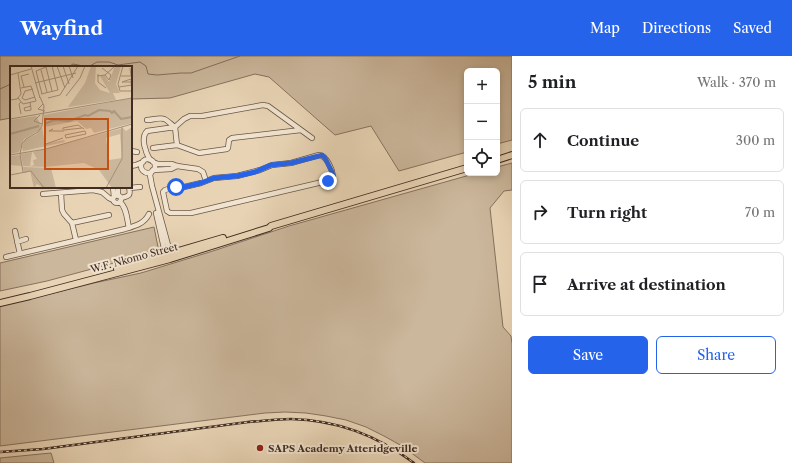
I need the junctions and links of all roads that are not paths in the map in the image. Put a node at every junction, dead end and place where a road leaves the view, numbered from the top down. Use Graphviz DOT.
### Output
graph roads {
  1 [pos="147,120"];
  2 [pos="175,127"];
  3 [pos="301,130"];
  4 [pos="312,138"];
  5 [pos="177,145"];
  6 [pos="145,148"];
  7 [pos="153,148"];
  8 [pos="132,151"];
  9 [pos="137,152"];
  10 [pos="512,156"];
  11 [pos="500,159"];
  12 [pos="143,161"];
  13 [pos="152,161"];
  14 [pos="178,166"];
  15 [pos="132,167"];
  16 [pos="132,167"];
  17 [pos="142,169"];
  18 [pos="165,169"];
  19 [pos="464,169"];
  20 [pos="151,171"];
  21 [pos="151,178"];
  22 [pos="206,181"];
  23 [pos="140,186"];
  24 [pos="132,187"];
  25 [pos="113,188"];
  26 [pos="118,188"];
  27 [pos="129,188"];
  28 [pos="61,193"];
  29 [pos="43,194"];
  30 [pos="117,198"];
  31 [pos="149,214"];
  32 [pos="109,215"];
  33 [pos="72,223"];
  34 [pos="129,228"];
  35 [pos="15,231"];
  36 [pos="26,239"];
  37 [pos="76,240"];
  38 [pos="17,242"];
  39 [pos="20,254"];
  40 [pos="6,257"];
  41 [pos="168,257"];
  42 [pos="0,302"];
  1 -- 2 [label="street"];
  2 -- 3 [label="street"];
  2 -- 5 [label="street"];
  2 -- 6 [label="street"];
  3 -- 4 [label="street"];
  3 -- 5 [label="street"];
  5 -- 7 [label="street"];
  6 -- 12 [label="street"];
  6 -- 13 [label="street"];
  8 -- 9 [label="street"];
  10 -- 11 [label="main road"];
  12 -- 13 [label="street"];
  12 -- 15 [label="street"];
  12 -- 17 [label="street"];
  13 -- 14 [label="street"];
  13 -- 20 [label="street"];
  14 -- 18 [label="street"];
  14 -- 22 [label="street"];
  16 -- 17 [label="street"];
  17 -- 20 [label="street"];
  18 -- 20 [label="street"];
  18 -- 21 [label="street"];
  19 -- 41 [label="main road, W.F. Nkomo Street"];
  20 -- 21 [label="street"];
  20 -- 41 [label="street"];
  21 -- 41 [label="street"];
  22 -- 22 [label="street"];
  23 -- 24 [label="street"];
  25 -- 30 [label="street"];
  26 -- 30 [label="street"];
  27 -- 30 [label="street"];
  28 -- 29 [label="street"];
  28 -- 30 [label="street"];
  28 -- 33 [label="street"];
  30 -- 34 [label="street"];
  31 -- 34 [label="street"];
  32 -- 33 [label="street"];
  33 -- 37 [label="street"];
  34 -- 37 [label="street"];
  35 -- 38 [label="street"];
  36 -- 38 [label="street"];
  37 -- 39 [label="street"];
  38 -- 39 [label="street"];
  39 -- 40 [label="street"];
  41 -- 42 [label="main road, W.F. Nkomo Street"];
}
